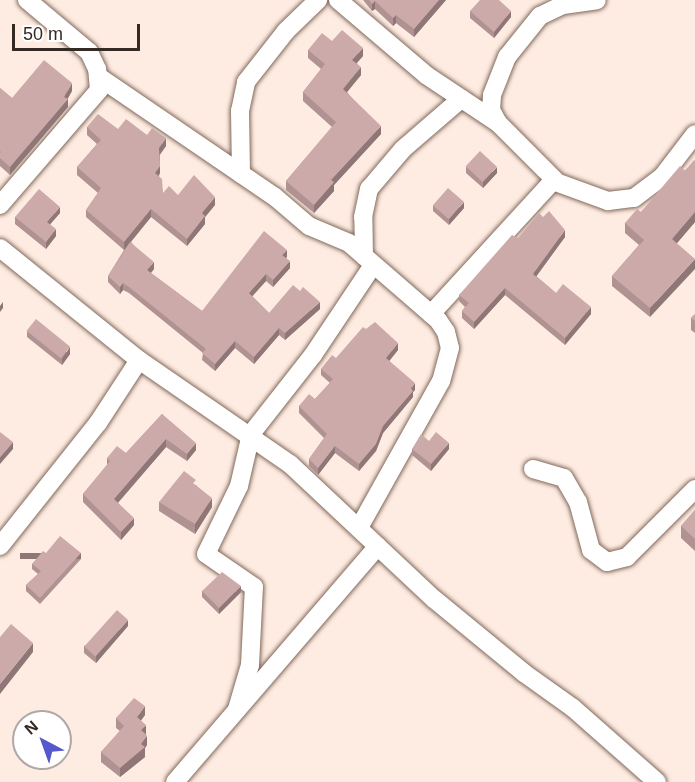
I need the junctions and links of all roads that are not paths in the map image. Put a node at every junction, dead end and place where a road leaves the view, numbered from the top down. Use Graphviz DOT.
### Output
graph roads {
  1 [pos="318,0"];
  2 [pos="338,0"];
  3 [pos="597,0"];
  4 [pos="25,1"];
  5 [pos="577,1"];
  6 [pos="99,78"];
  7 [pos="461,99"];
  8 [pos="498,123"];
  9 [pos="695,134"];
  10 [pos="242,174"];
  11 [pos="555,180"];
  12 [pos="0,205"];
  13 [pos="0,248"];
  14 [pos="369,261"];
  15 [pos="430,314"];
  16 [pos="139,360"];
  17 [pos="251,434"];
  18 [pos="533,469"];
  19 [pos="695,489"];
  20 [pos="359,528"];
  21 [pos="0,546"];
  22 [pos="378,546"];
  23 [pos="237,710"];
  24 [pos="174,782"];
  25 [pos="657,782"];
  1 -- 10 [label="street"];
  2 -- 7 [label="street"];
  3 -- 5 [label="street"];
  4 -- 6 [label="street"];
  5 -- 8 [label="street"];
  6 -- 10 [label="street"];
  6 -- 12 [label="street"];
  7 -- 8 [label="street"];
  7 -- 14 [label="street"];
  8 -- 11 [label="street"];
  9 -- 11 [label="street"];
  10 -- 14 [label="street"];
  11 -- 15 [label="street"];
  13 -- 16 [label="street"];
  14 -- 15 [label="street"];
  14 -- 17 [label="street"];
  15 -- 20 [label="street"];
  16 -- 17 [label="street"];
  16 -- 21 [label="street"];
  17 -- 20 [label="street"];
  17 -- 23 [label="street"];
  18 -- 19 [label="street"];
  20 -- 22 [label="street"];
  22 -- 23 [label="street"];
  22 -- 25 [label="street"];
  23 -- 24 [label="street"];
}
